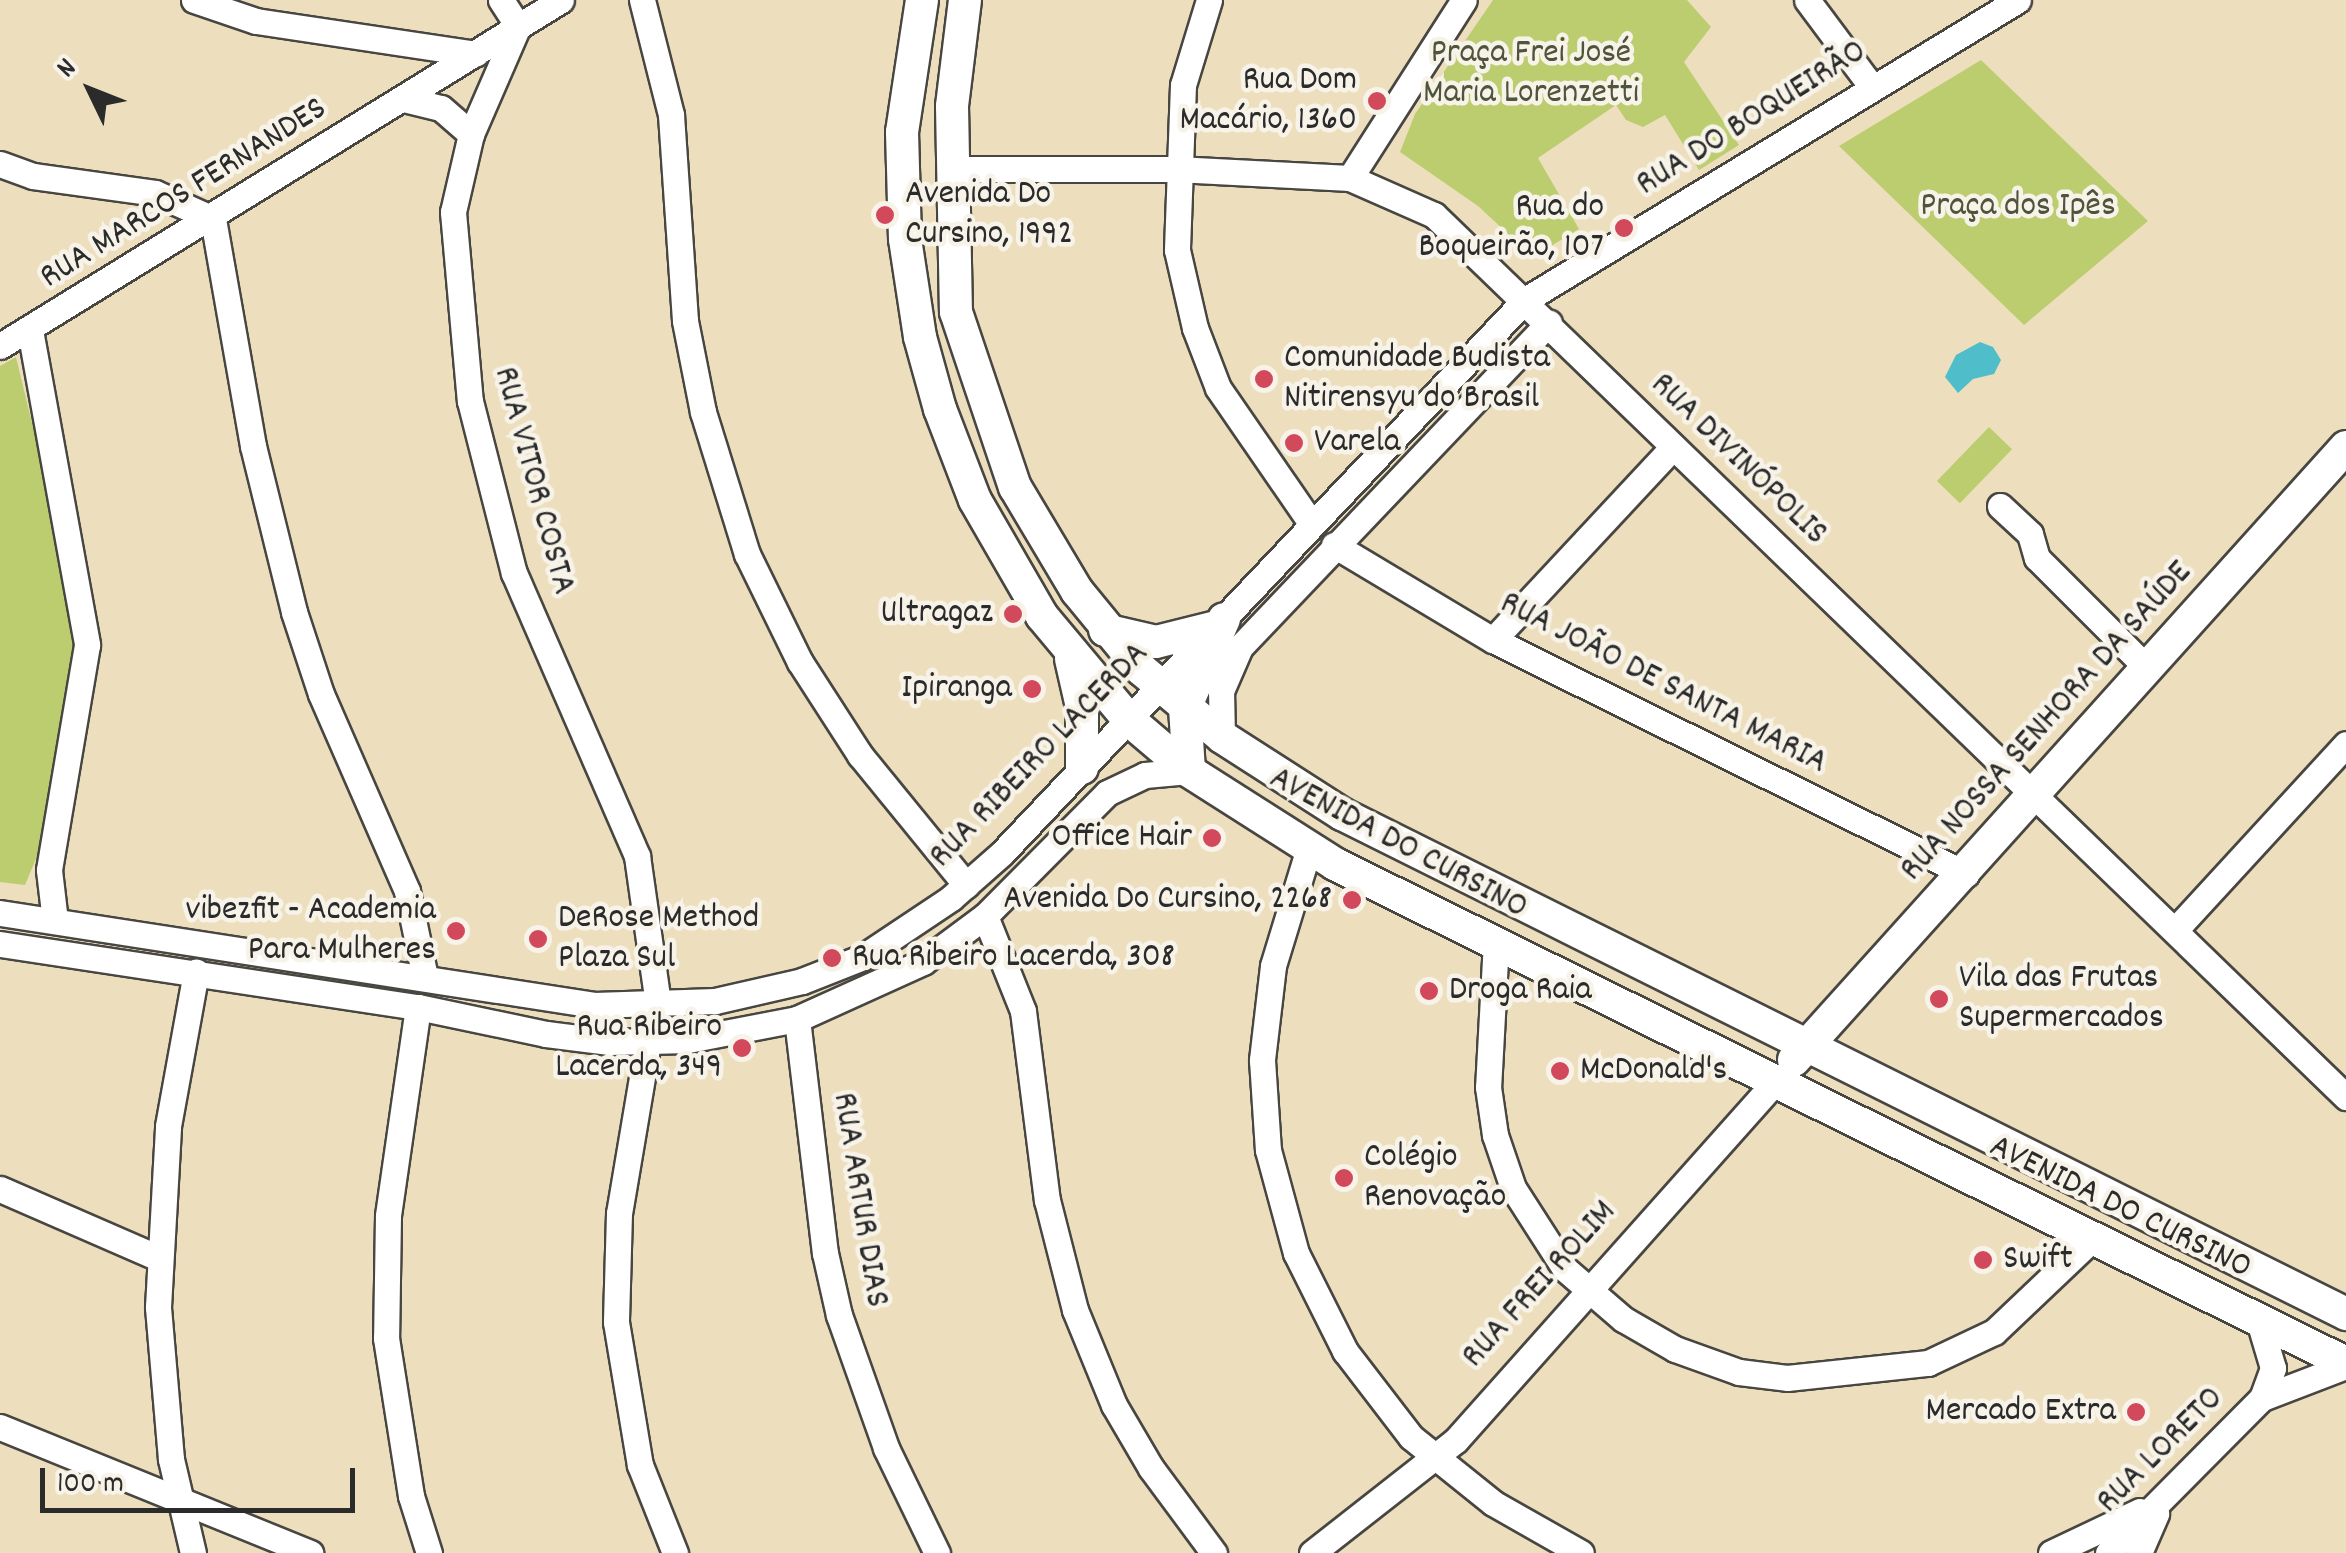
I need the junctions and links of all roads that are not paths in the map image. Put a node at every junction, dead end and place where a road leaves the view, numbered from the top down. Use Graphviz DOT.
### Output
graph roads {
  1 [pos="194,0"];
  2 [pos="502,0"];
  3 [pos="561,0"];
  4 [pos="642,0"];
  5 [pos="922,0"];
  6 [pos="964,0"];
  7 [pos="1209,0"];
  8 [pos="1464,0"];
  9 [pos="1807,0"];
  10 [pos="2018,0"];
  11 [pos="518,26"];
  12 [pos="476,54"];
  13 [pos="1871,86"];
  14 [pos="404,100"];
  15 [pos="471,134"];
  16 [pos="0,164"];
  17 [pos="951,169"];
  18 [pos="1176,169"];
  19 [pos="1350,178"];
  20 [pos="213,219"];
  21 [pos="1525,300"];
  22 [pos="1549,322"];
  23 [pos="30,330"];
  24 [pos="0,346"];
  25 [pos="1673,447"];
  26 [pos="2346,447"];
  27 [pos="2000,506"];
  28 [pos="1311,523"];
  29 [pos="1334,545"];
  30 [pos="1220,623"];
  31 [pos="1105,630"];
  32 [pos="1493,640"];
  33 [pos="1070,654"];
  34 [pos="2148,670"];
  35 [pos="1160,685"];
  36 [pos="1185,708"];
  37 [pos="1128,719"];
  38 [pos="1222,737"];
  39 [pos="2346,744"];
  40 [pos="1082,768"];
  41 [pos="1189,772"];
  42 [pos="2036,795"];
  43 [pos="1308,848"];
  44 [pos="1966,874"];
  45 [pos="966,886"];
  46 [pos="0,913"];
  47 [pos="984,916"];
  48 [pos="55,921"];
  49 [pos="2176,929"];
  50 [pos="1496,941"];
  51 [pos="0,944"];
  52 [pos="196,972"];
  53 [pos="424,977"];
  54 [pos="658,1004"];
  55 [pos="418,1007"];
  56 [pos="797,1020"];
  57 [pos="648,1042"];
  58 [pos="1805,1047"];
  59 [pos="1775,1082"];
  60 [pos="2346,1097"];
  61 [pos="0,1189"];
  62 [pos="2091,1240"];
  63 [pos="158,1258"];
  64 [pos="1588,1292"];
  65 [pos="2346,1314"];
  66 [pos="2258,1321"];
  67 [pos="2346,1365"];
  68 [pos="2262,1398"];
  69 [pos="0,1426"];
  70 [pos="1435,1458"];
  71 [pos="180,1499"];
  72 [pos="2162,1500"];
  73 [pos="193,1553"];
  74 [pos="310,1553"];
  75 [pos="429,1553"];
  76 [pos="676,1553"];
  77 [pos="936,1553"];
  78 [pos="1214,1553"];
  79 [pos="1312,1553"];
  80 [pos="1581,1553"];
  81 [pos="2051,1553"];
  82 [pos="2108,1553"];
  83 [pos="2138,1553"];
  1 -- 12 [label="street"];
  2 -- 11 [label="street"];
  3 -- 11 [label="street, RUA MARCOS FERNANDES"];
  4 -- 45 [label="street"];
  5 -- 33 [label="main road, AVENIDA DO CURSINO"];
  6 -- 17 [label="main road, AVENIDA DO CURSINO"];
  7 -- 18 [label="street"];
  8 -- 19 [label="street"];
  9 -- 13 [label="street"];
  10 -- 13 [label="street, RUA DO BOQUEIRÃO"];
  11 -- 12 [label="street, RUA MARCOS FERNANDES"];
  11 -- 15 [label="street, RUA VITOR COSTA"];
  12 -- 14 [label="street, RUA MARCOS FERNANDES"];
  13 -- 21 [label="street, RUA DO BOQUEIRÃO"];
  14 -- 15 [label="street"];
  14 -- 20 [label="street, RUA MARCOS FERNANDES"];
  15 -- 54 [label="street, RUA VITOR COSTA"];
  16 -- 20 [label="street"];
  17 -- 18 [label="street, RUA DIVINÓPOLIS"];
  17 -- 31 [label="main road, AVENIDA DO CURSINO"];
  18 -- 19 [label="street, RUA DIVINÓPOLIS"];
  18 -- 28 [label="street"];
  19 -- 21 [label="street, RUA DIVINÓPOLIS"];
  20 -- 23 [label="street, RUA MARCOS FERNANDES"];
  20 -- 53 [label="street"];
  21 -- 22 [label="street, RUA DIVINÓPOLIS"];
  21 -- 28 [label="street, RUA RIBEIRO LACERDA"];
  22 -- 25 [label="street, RUA DIVINÓPOLIS"];
  22 -- 29 [label="street"];
  23 -- 24 [label="street, RUA MARCOS FERNANDES"];
  23 -- 48 [label="street"];
  25 -- 32 [label="street"];
  25 -- 42 [label="street, RUA DIVINÓPOLIS"];
  26 -- 34 [label="main road, RUA NOSSA SENHORA DA SAÚDE"];
  27 -- 34 [label="street"];
  28 -- 30 [label="street, RUA RIBEIRO LACERDA"];
  29 -- 32 [label="street, RUA JOÃO DE SANTA MARIA"];
  29 -- 38 [label="street"];
  30 -- 31 [label="main road"];
  30 -- 35 [label="street, RUA RIBEIRO LACERDA"];
  30 -- 36 [label="main road"];
  31 -- 35 [label="main road, AVENIDA DO CURSINO"];
  32 -- 44 [label="street, RUA JOÃO DE SANTA MARIA"];
  33 -- 37 [label="main road, AVENIDA DO CURSINO"];
  33 -- 40 [label="main road"];
  34 -- 42 [label="main road, RUA NOSSA SENHORA DA SAÚDE"];
  35 -- 36 [label="main road, AVENIDA DO CURSINO"];
  35 -- 37 [label="street, RUA RIBEIRO LACERDA"];
  36 -- 38 [label="main road, AVENIDA DO CURSINO"];
  36 -- 41 [label="main road"];
  37 -- 40 [label="street, RUA RIBEIRO LACERDA"];
  37 -- 41 [label="main road, AVENIDA DO CURSINO"];
  38 -- 58 [label="main road, AVENIDA DO CURSINO"];
  39 -- 49 [label="street"];
  40 -- 45 [label="street, RUA RIBEIRO LACERDA"];
  41 -- 43 [label="main road, AVENIDA DO CURSINO"];
  41 -- 47 [label="street, RUA RIBEIRO LACERDA"];
  42 -- 44 [label="main road, RUA NOSSA SENHORA DA SAÚDE"];
  42 -- 49 [label="street, RUA DIVINÓPOLIS"];
  43 -- 50 [label="main road, AVENIDA DO CURSINO"];
  43 -- 70 [label="street"];
  44 -- 58 [label="main road, RUA NOSSA SENHORA DA SAÚDE"];
  45 -- 54 [label="street, RUA RIBEIRO LACERDA"];
  46 -- 48 [label="street, RUA RIBEIRO LACERDA"];
  47 -- 56 [label="street, RUA RIBEIRO LACERDA"];
  47 -- 78 [label="street"];
  48 -- 53 [label="street, RUA RIBEIRO LACERDA"];
  49 -- 60 [label="street, RUA DIVINÓPOLIS"];
  50 -- 59 [label="main road, AVENIDA DO CURSINO"];
  50 -- 64 [label="street"];
  51 -- 52 [label="street, RUA RIBEIRO LACERDA"];
  52 -- 55 [label="street, RUA RIBEIRO LACERDA"];
  52 -- 63 [label="street"];
  53 -- 54 [label="street, RUA RIBEIRO LACERDA"];
  55 -- 57 [label="street, RUA RIBEIRO LACERDA"];
  55 -- 75 [label="street"];
  56 -- 57 [label="street, RUA RIBEIRO LACERDA"];
  56 -- 77 [label="street, RUA ARTUR DIAS"];
  57 -- 76 [label="street"];
  58 -- 59 [label="main road, RUA FREI ROLIM"];
  58 -- 65 [label="main road, AVENIDA DO CURSINO"];
  59 -- 62 [label="main road, AVENIDA DO CURSINO"];
  59 -- 64 [label="street, RUA FREI ROLIM"];
  61 -- 63 [label="street"];
  62 -- 64 [label="street"];
  62 -- 66 [label="main road, AVENIDA DO CURSINO"];
  63 -- 71 [label="street"];
  64 -- 70 [label="street, RUA FREI ROLIM"];
  66 -- 67 [label="main road, AVENIDA DO CURSINO"];
  66 -- 68 [label="street, RUA LORETO"];
  67 -- 68 [label="street, RUA LORETO"];
  68 -- 72 [label="street, RUA LORETO"];
  69 -- 71 [label="street"];
  70 -- 79 [label="street, RUA FREI ROLIM"];
  70 -- 80 [label="street"];
  71 -- 73 [label="street"];
  71 -- 74 [label="street"];
  72 -- 81 [label="street"];
  72 -- 82 [label="street, RUA LORETO"];
  72 -- 83 [label="street"];
}
